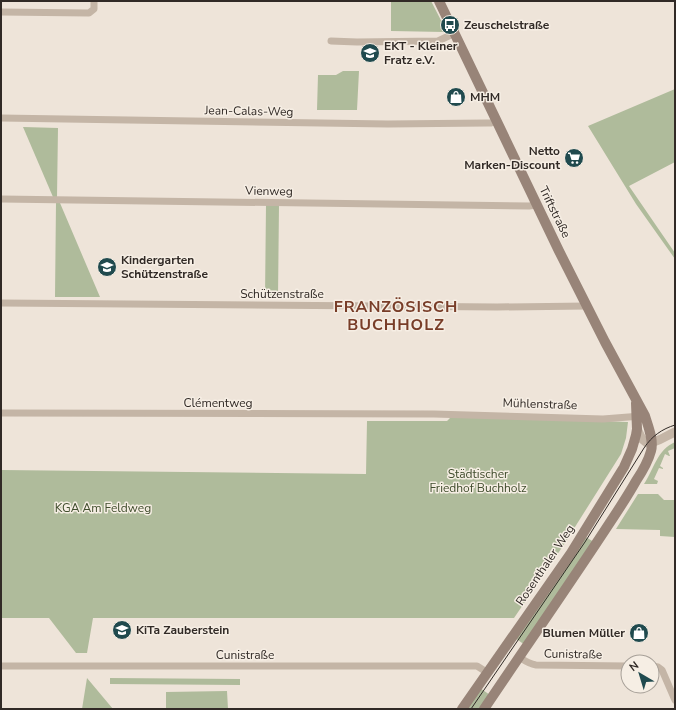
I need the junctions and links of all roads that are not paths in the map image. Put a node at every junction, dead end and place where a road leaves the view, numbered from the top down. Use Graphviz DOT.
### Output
graph roads {
  1 [pos="94,1"];
  2 [pos="439,1"];
  3 [pos="1,12"];
  4 [pos="455,33"];
  5 [pos="331,41"];
  6 [pos="1,118"];
  7 [pos="496,120"];
  8 [pos="1,199"];
  9 [pos="537,205"];
  10 [pos="1,303"];
  11 [pos="587,306"];
  12 [pos="1,413"];
  13 [pos="434,414"];
  14 [pos="641,416"];
  15 [pos="637,428"];
  16 [pos="675,432"];
  17 [pos="652,443"];
  18 [pos="505,647"];
  19 [pos="519,657"];
  20 [pos="1,666"];
  21 [pos="620,666"];
  22 [pos="660,668"];
  23 [pos="488,672"];
  24 [pos="502,682"];
  25 [pos="675,700"];
  26 [pos="462,709"];
  27 [pos="484,709"];
  1 -- 3 [label="street"];
  2 -- 4 [label="main road, Triftstraße"];
  4 -- 5 [label="street"];
  4 -- 7 [label="main road, Triftstraße"];
  6 -- 7 [label="street, Jean-Calas-Weg"];
  7 -- 9 [label="main road, Triftstraße"];
  8 -- 9 [label="street, Vienweg"];
  9 -- 11 [label="main road, Triftstraße"];
  10 -- 11 [label="street, Schützenstraße"];
  11 -- 14 [label="main road, Triftstraße"];
  12 -- 13 [label="street, Clémentweg"];
  13 -- 14 [label="street, Mühlenstraße"];
  14 -- 15 [label="main road, Triftstraße"];
  14 -- 17 [label="main road, Triftstraße"];
  15 -- 17 [label="street"];
  15 -- 18 [label="main road, Rosenthaler Weg"];
  16 -- 17 [label="street"];
  17 -- 19 [label="main road"];
  18 -- 19 [label="main road"];
  18 -- 23 [label="main road, Rosenthaler Weg"];
  19 -- 21 [label="street, Cunistraße"];
  19 -- 24 [label="main road"];
  20 -- 23 [label="street, Cunistraße"];
  22 -- 25 [label="street"];
  23 -- 24 [label="main road"];
  23 -- 26 [label="main road, Rosenthaler Weg"];
  24 -- 27 [label="main road"];
}
